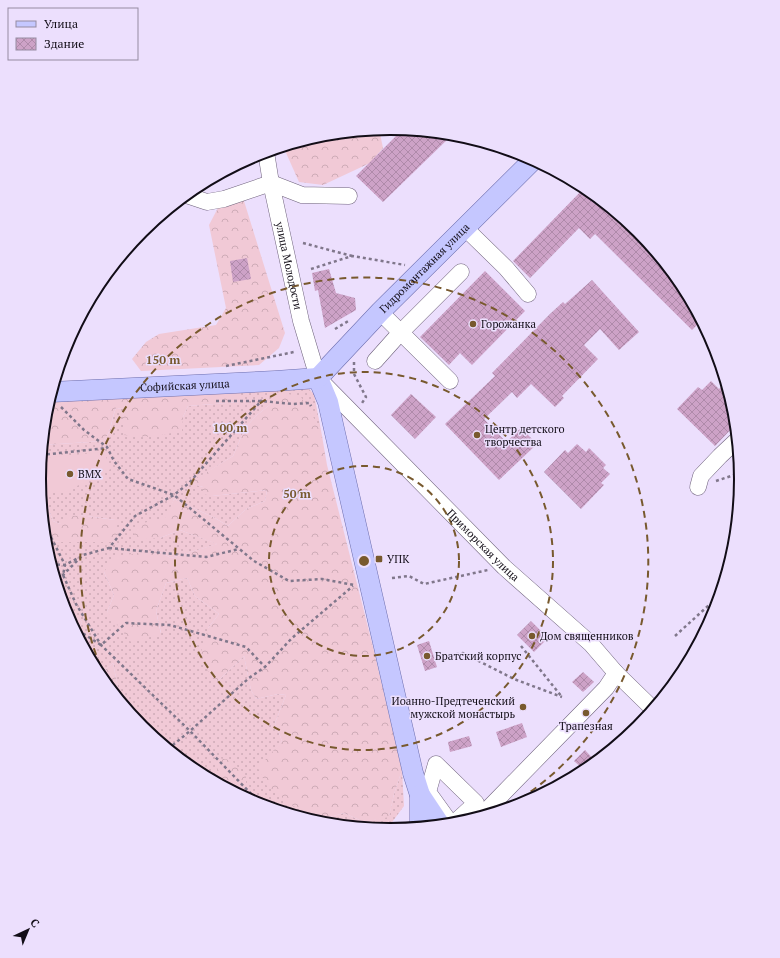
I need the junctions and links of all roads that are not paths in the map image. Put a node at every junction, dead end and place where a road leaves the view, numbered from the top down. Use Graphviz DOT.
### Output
graph roads {
  1 [pos="267,158"];
  2 [pos="529,164"];
  3 [pos="271,183"];
  4 [pos="349,196"];
  5 [pos="193,197"];
  6 [pos="464,227"];
  7 [pos="461,272"];
  8 [pos="528,294"];
  9 [pos="380,312"];
  10 [pos="400,333"];
  11 [pos="375,361"];
  12 [pos="318,378"];
  13 [pos="450,381"];
  14 [pos="58,398"];
  15 [pos="732,445"];
  16 [pos="698,487"];
  17 [pos="616,673"];
  18 [pos="649,705"];
  19 [pos="420,795"];
  20 [pos="488,808"];
  21 [pos="442,819"];
  22 [pos="420,821"];
  1 -- 3 [label="street, улица Молодости"];
  2 -- 6 [label="main road, Гидромонтажная улица"];
  3 -- 4 [label="street"];
  3 -- 5 [label="street"];
  3 -- 12 [label="street, улица Молодости"];
  6 -- 8 [label="street"];
  6 -- 9 [label="main road, Гидромонтажная улица"];
  7 -- 10 [label="street"];
  9 -- 10 [label="street"];
  9 -- 12 [label="main road, Гидромонтажная улица"];
  10 -- 11 [label="street"];
  10 -- 13 [label="street"];
  12 -- 14 [label="main road, Софийская улица"];
  12 -- 17 [label="street, Приморская улица"];
  12 -- 19 [label="main road"];
  15 -- 16 [label="street"];
  17 -- 18 [label="street, Приморская улица"];
  17 -- 20 [label="street"];
  19 -- 21 [label="main road"];
  19 -- 22 [label="main road"];
}
